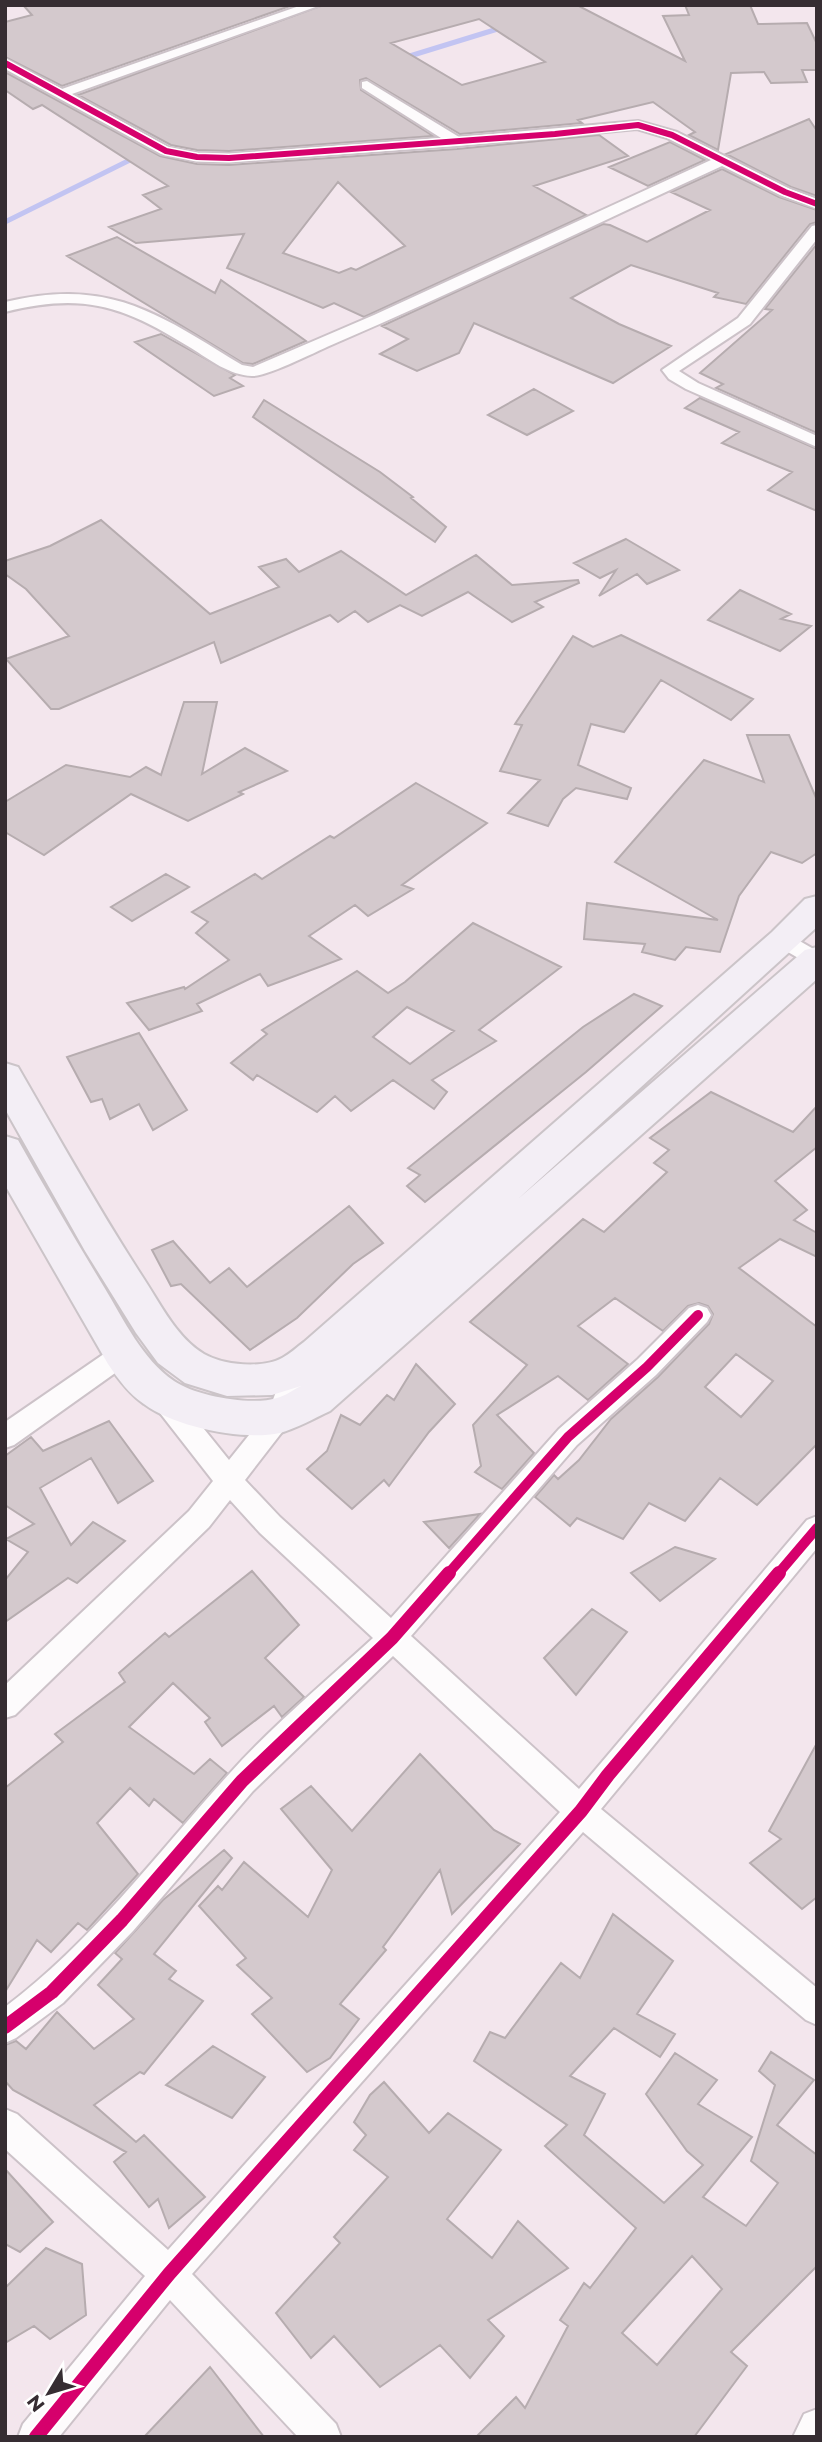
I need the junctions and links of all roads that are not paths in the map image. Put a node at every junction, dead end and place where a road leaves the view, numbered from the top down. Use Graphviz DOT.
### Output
graph roads {
  1 [pos="315,5"];
  2 [pos="5,63"];
  3 [pos="367,85"];
  4 [pos="59,94"];
  5 [pos="457,142"];
  6 [pos="721,161"];
  7 [pos="817,204"];
  8 [pos="817,229"];
  9 [pos="5,307"];
  10 [pos="817,442"];
  11 [pos="817,906"];
  12 [pos="808,955"];
  13 [pos="5,1076"];
  14 [pos="5,1150"];
  15 [pos="698,1315"];
  16 [pos="124,1354"];
  17 [pos="296,1371"];
  18 [pos="160,1394"];
  19 [pos="280,1415"];
  20 [pos="5,1437"];
  21 [pos="230,1482"];
  22 [pos="817,1528"];
  23 [pos="391,1638"];
  24 [pos="5,1705"];
  25 [pos="582,1811"];
  26 [pos="817,2009"];
  27 [pos="5,2027"];
  28 [pos="5,2126"];
  29 [pos="169,2274"];
  30 [pos="817,2427"];
  31 [pos="36,2437"];
  32 [pos="323,2437"];
  33 [pos="811,2437"];
  1 -- 4 [label="street"];
  2 -- 4 [label="street"];
  3 -- 5 [label="street"];
  4 -- 5 [label="street"];
  5 -- 6 [label="street"];
  6 -- 7 [label="street"];
  6 -- 9 [label="street"];
  8 -- 10 [label="street"];
  11 -- 12 [label="main road"];
  12 -- 17 [label="main road"];
  12 -- 19 [label="main road"];
  13 -- 17 [label="main road"];
  14 -- 16 [label="main road"];
  15 -- 23 [label="street"];
  16 -- 18 [label="main road"];
  16 -- 20 [label="street"];
  17 -- 19 [label="street"];
  18 -- 19 [label="main road"];
  18 -- 21 [label="street"];
  19 -- 21 [label="street"];
  21 -- 23 [label="street"];
  21 -- 24 [label="street"];
  22 -- 25 [label="street"];
  23 -- 25 [label="street"];
  23 -- 27 [label="street"];
  25 -- 26 [label="street"];
  25 -- 29 [label="street"];
  28 -- 29 [label="street"];
  29 -- 31 [label="street"];
  29 -- 32 [label="street"];
  30 -- 33 [label="street"];
}
